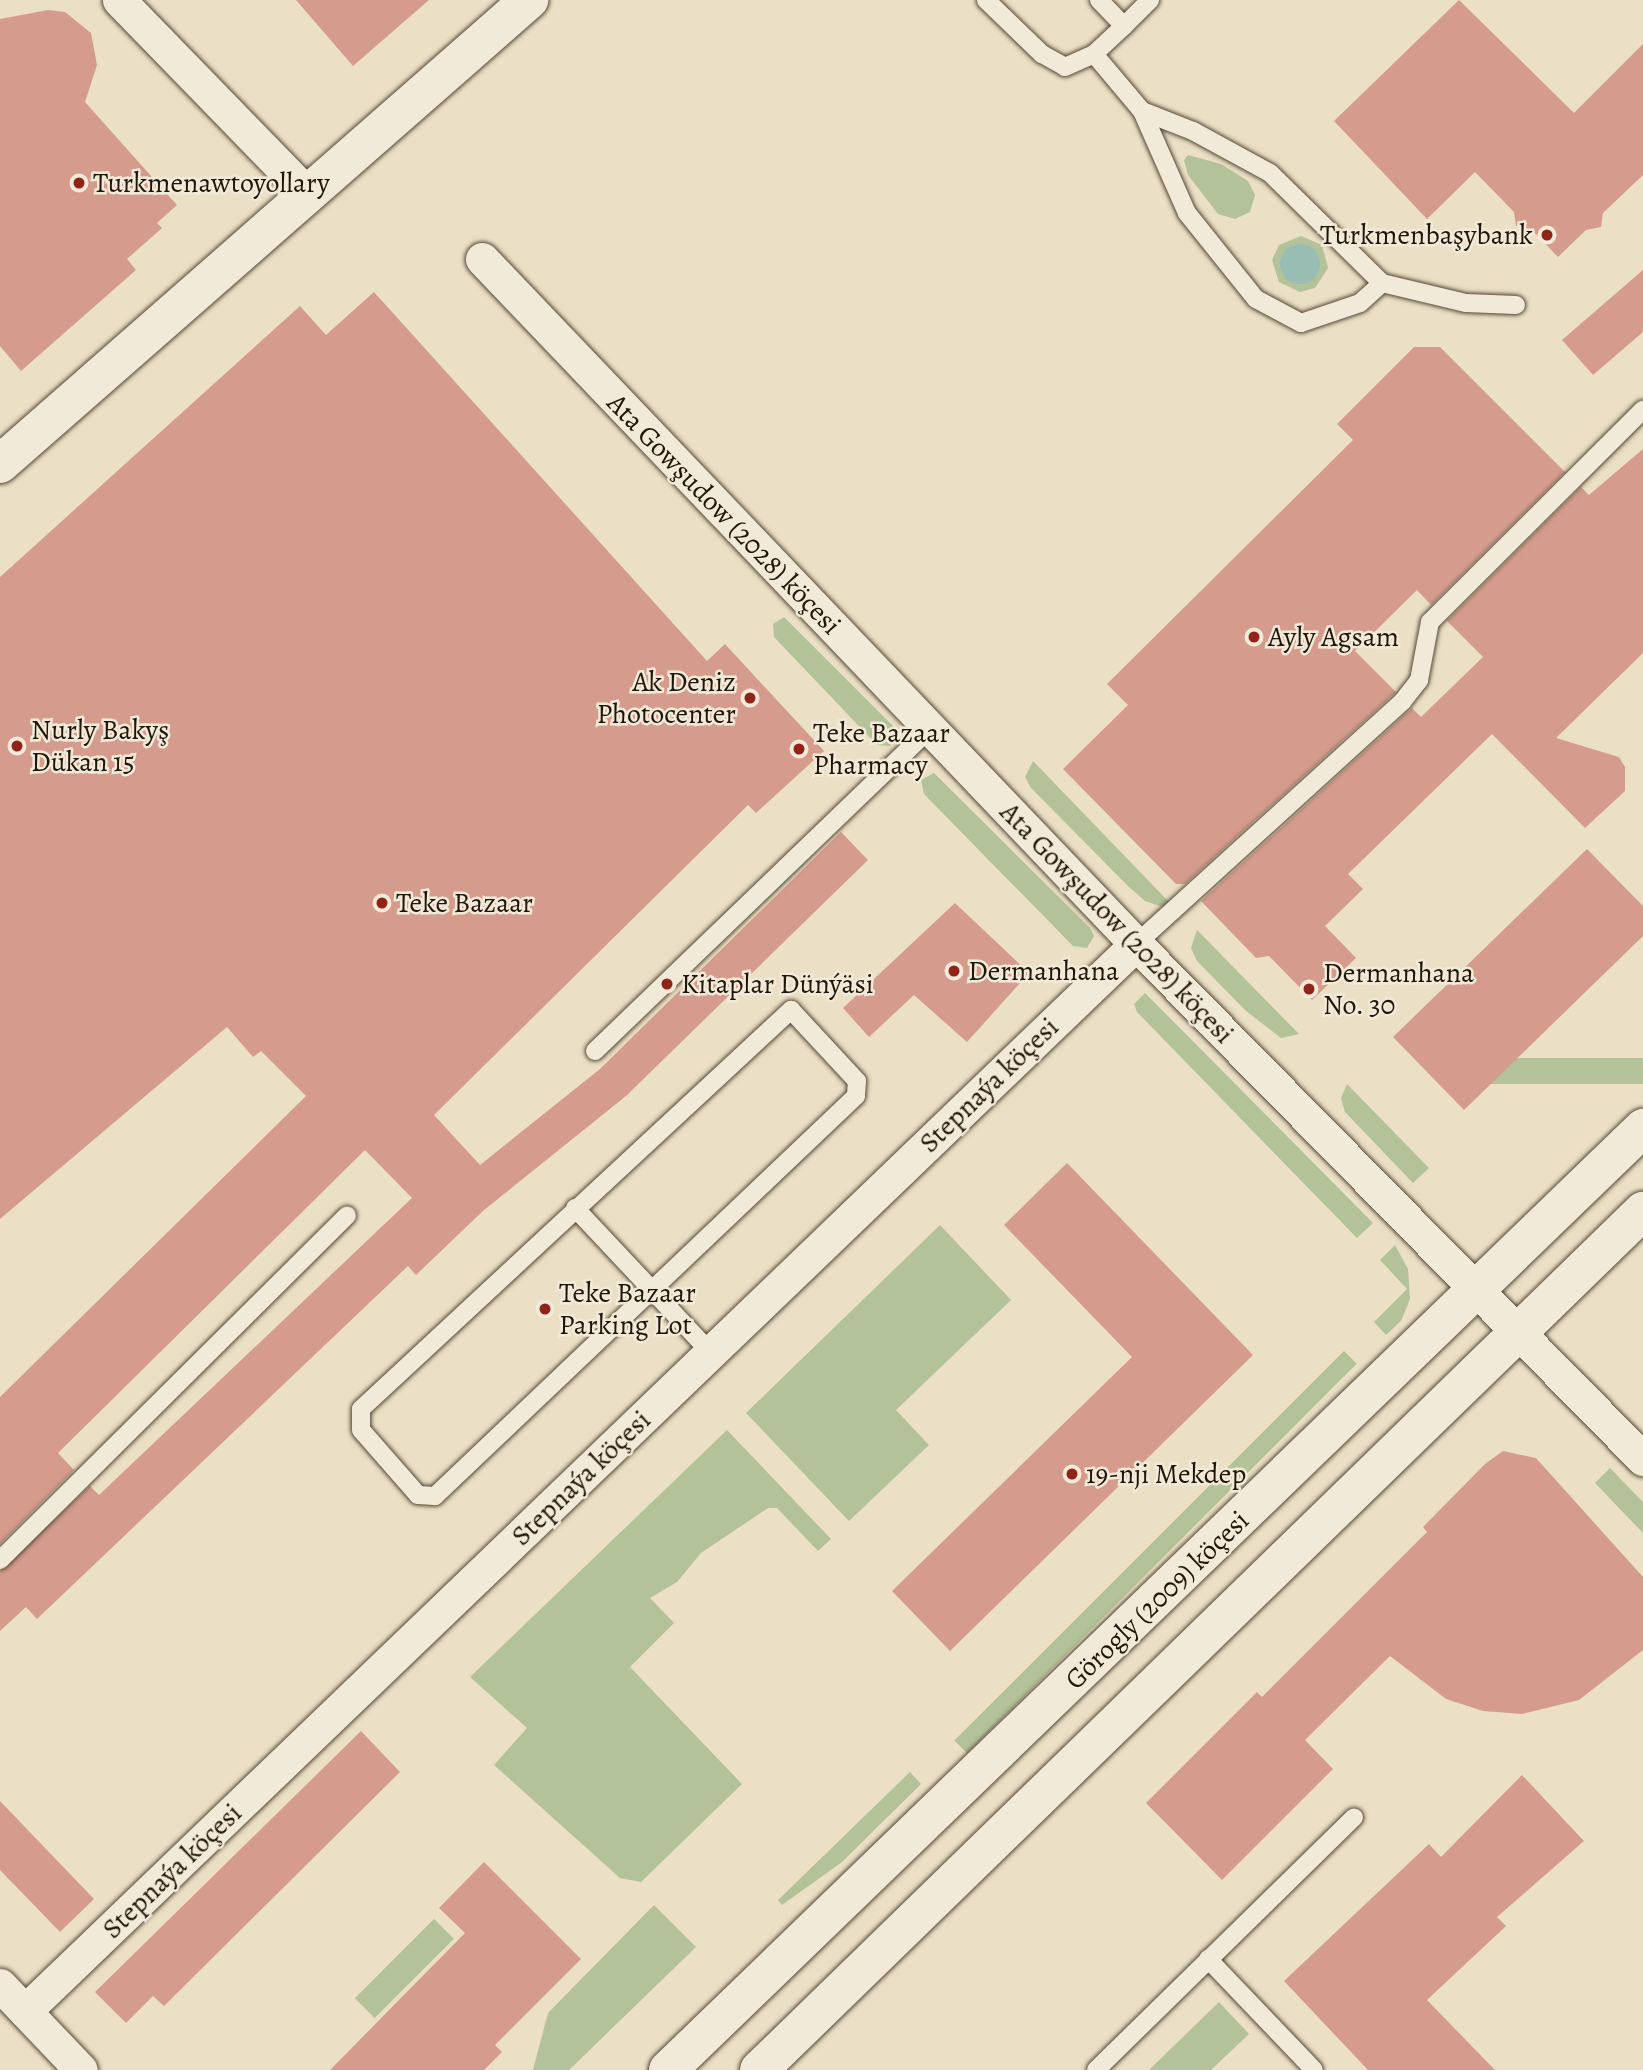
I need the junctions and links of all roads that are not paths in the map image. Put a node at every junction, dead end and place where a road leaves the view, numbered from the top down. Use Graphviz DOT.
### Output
graph roads {
  1 [pos="119,0"];
  2 [pos="528,0"];
  3 [pos="986,0"];
  4 [pos="1099,0"];
  5 [pos="1150,0"];
  6 [pos="1124,26"];
  7 [pos="1094,54"];
  8 [pos="1142,111"];
  9 [pos="306,192"];
  10 [pos="482,259"];
  11 [pos="1382,283"];
  12 [pos="1516,305"];
  13 [pos="1643,410"];
  14 [pos="0,464"];
  15 [pos="929,730"];
  16 [pos="1136,944"];
  17 [pos="595,1051"];
  18 [pos="1643,1128"];
  19 [pos="575,1208"];
  20 [pos="1643,1211"];
  21 [pos="347,1215"];
  22 [pos="1479,1288"];
  23 [pos="653,1290"];
  24 [pos="1521,1332"];
  25 [pos="710,1353"];
  26 [pos="1643,1459"];
  27 [pos="0,1560"];
  28 [pos="1354,1816"];
  29 [pos="1208,1959"];
  30 [pos="0,1985"];
  31 [pos="25,2011"];
  32 [pos="81,2070"];
  33 [pos="668,2070"];
  34 [pos="759,2070"];
  35 [pos="1096,2070"];
  36 [pos="1314,2070"];
  1 -- 9 [label="street"];
  2 -- 9 [label="main road"];
  3 -- 7 [label="lane"];
  4 -- 6 [label="lane"];
  5 -- 6 [label="lane"];
  6 -- 7 [label="lane"];
  7 -- 8 [label="lane"];
  8 -- 11 [label="lane"];
  8 -- 11 [label="lane"];
  9 -- 14 [label="main road"];
  10 -- 15 [label="street, Ata Gowşudow (2028) köçesi"];
  11 -- 12 [label="lane"];
  13 -- 16 [label="lane"];
  15 -- 16 [label="street, Ata Gowşudow (2028) köçesi"];
  15 -- 17 [label="lane"];
  16 -- 22 [label="street, Ata Gowşudow (2028) köçesi"];
  16 -- 25 [label="street, Stepnaýa köçesi"];
  18 -- 22 [label="main road, Görogly (2009) köçesi"];
  19 -- 23 [label="lane"];
  19 -- 23 [label="lane"];
  19 -- 23 [label="lane"];
  20 -- 24 [label="main road"];
  21 -- 27 [label="lane"];
  22 -- 24 [label="street, Ata Gowşudow (2028) köçesi"];
  22 -- 33 [label="main road, Görogly (2009) köçesi"];
  23 -- 25 [label="lane"];
  24 -- 26 [label="street, Ata Gowşudow (2028) köçesi"];
  24 -- 34 [label="main road"];
  25 -- 31 [label="street, Stepnaýa köçesi"];
  28 -- 29 [label="lane"];
  29 -- 35 [label="lane"];
  29 -- 36 [label="lane"];
  30 -- 31 [label="street"];
  31 -- 32 [label="street"];
}
